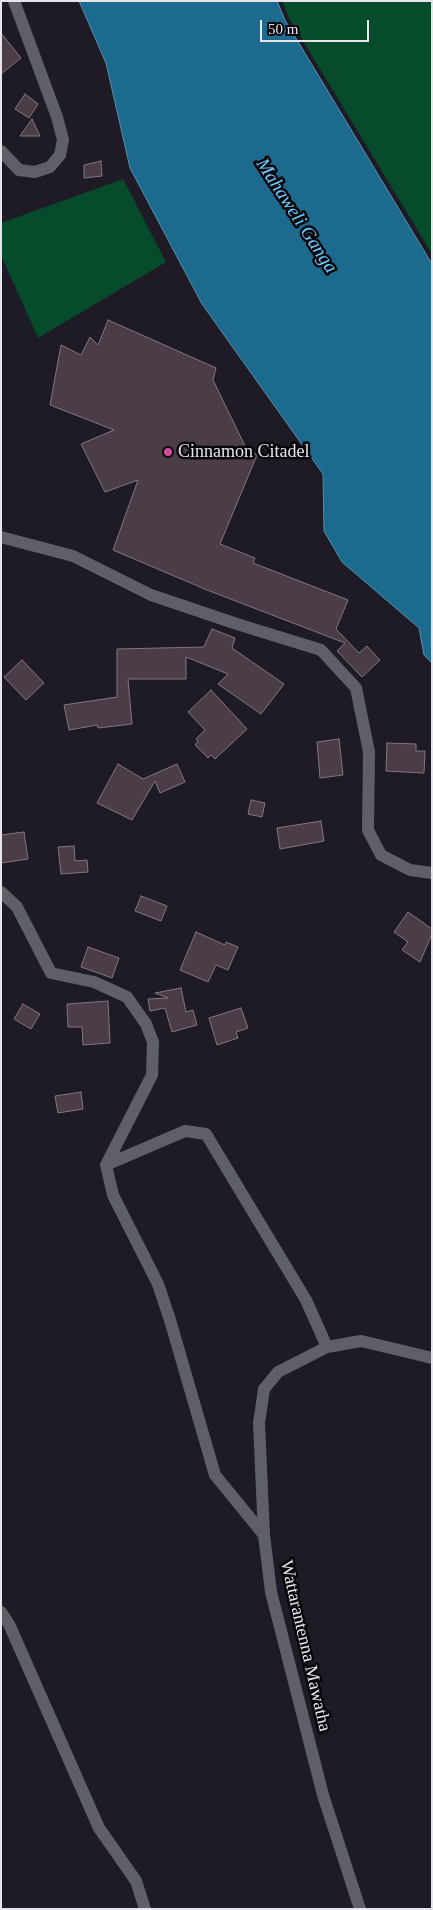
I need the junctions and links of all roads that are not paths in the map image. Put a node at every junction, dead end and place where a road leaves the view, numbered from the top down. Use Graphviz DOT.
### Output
graph roads {
  1 [pos="14,1"];
  2 [pos="1,151"];
  3 [pos="1,537"];
  4 [pos="432,872"];
  5 [pos="1,892"];
  6 [pos="106,1165"];
  7 [pos="327,1347"];
  8 [pos="432,1358"];
  9 [pos="264,1535"];
  10 [pos="1,1612"];
  11 [pos="145,1909"];
  12 [pos="360,1909"];
  1 -- 2 [label="street"];
  3 -- 4 [label="street"];
  5 -- 6 [label="street"];
  6 -- 7 [label="street"];
  6 -- 9 [label="street"];
  7 -- 8 [label="street, Wattarantenna Mawatha"];
  7 -- 9 [label="street, Wattarantenna Mawatha"];
  9 -- 12 [label="street, Wattarantenna Mawatha"];
  10 -- 11 [label="street"];
}
